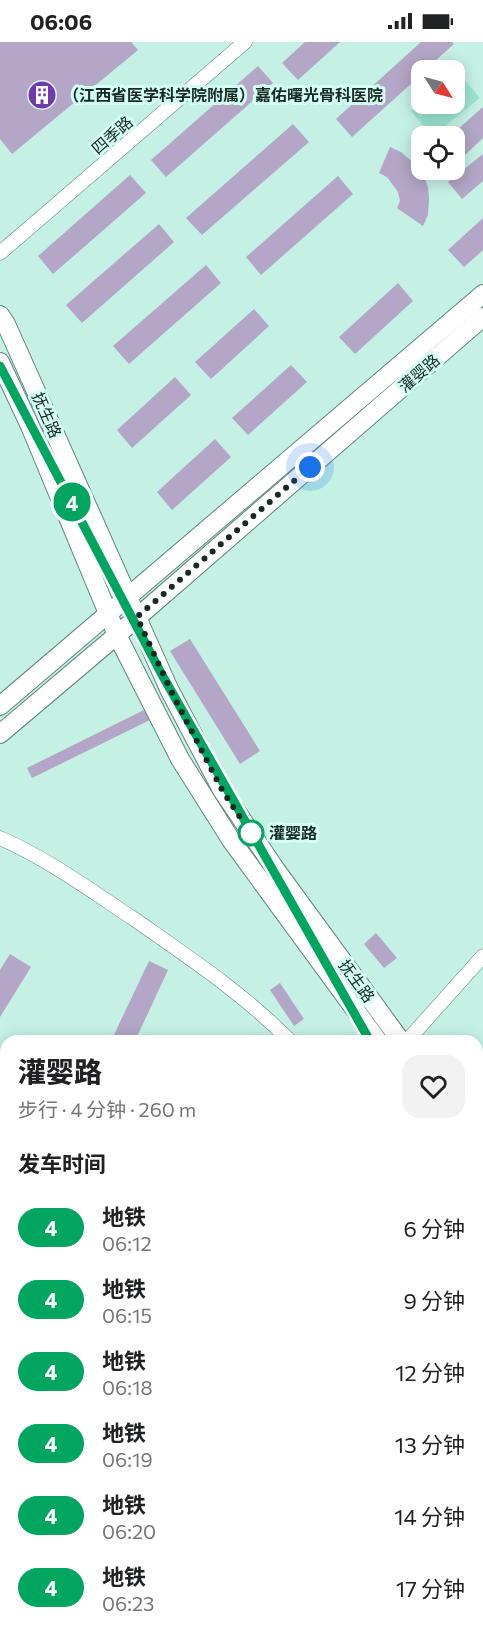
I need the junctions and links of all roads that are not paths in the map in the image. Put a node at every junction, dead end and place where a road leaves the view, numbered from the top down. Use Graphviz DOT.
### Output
graph roads {
  1 [pos="245,42"];
  2 [pos="0,253"];
  3 [pos="483,294"];
  4 [pos="0,315"];
  5 [pos="483,317"];
  6 [pos="0,362"];
  7 [pos="6,389"];
  8 [pos="128,598"];
  9 [pos="109,615"];
  10 [pos="137,617"];
  11 [pos="117,635"];
  12 [pos="0,706"];
  13 [pos="0,734"];
  14 [pos="0,838"];
  15 [pos="483,956"];
  16 [pos="284,1035"];
  17 [pos="374,1035"];
  18 [pos="397,1035"];
  19 [pos="411,1035"];
  1 -- 2 [label="street, 四季路"];
  3 -- 8 [label="main road, 灌婴路"];
  4 -- 8 [label="main road, 抚生路"];
  5 -- 10 [label="main road, 灌婴路"];
  6 -- 7 [label="main road, 抚生路"];
  7 -- 9 [label="main road, 抚生路"];
  8 -- 9 [label="main road, 灌婴路"];
  8 -- 10 [label="main road, 抚生路"];
  9 -- 11 [label="main road, 抚生路"];
  9 -- 12 [label="main road, 灌婴路"];
  10 -- 11 [label="main road, 灌婴路"];
  10 -- 18 [label="main road, 抚生路"];
  11 -- 13 [label="main road, 灌婴路"];
  11 -- 17 [label="main road, 抚生路"];
  14 -- 16 [label="street"];
  15 -- 19 [label="street"];
}
